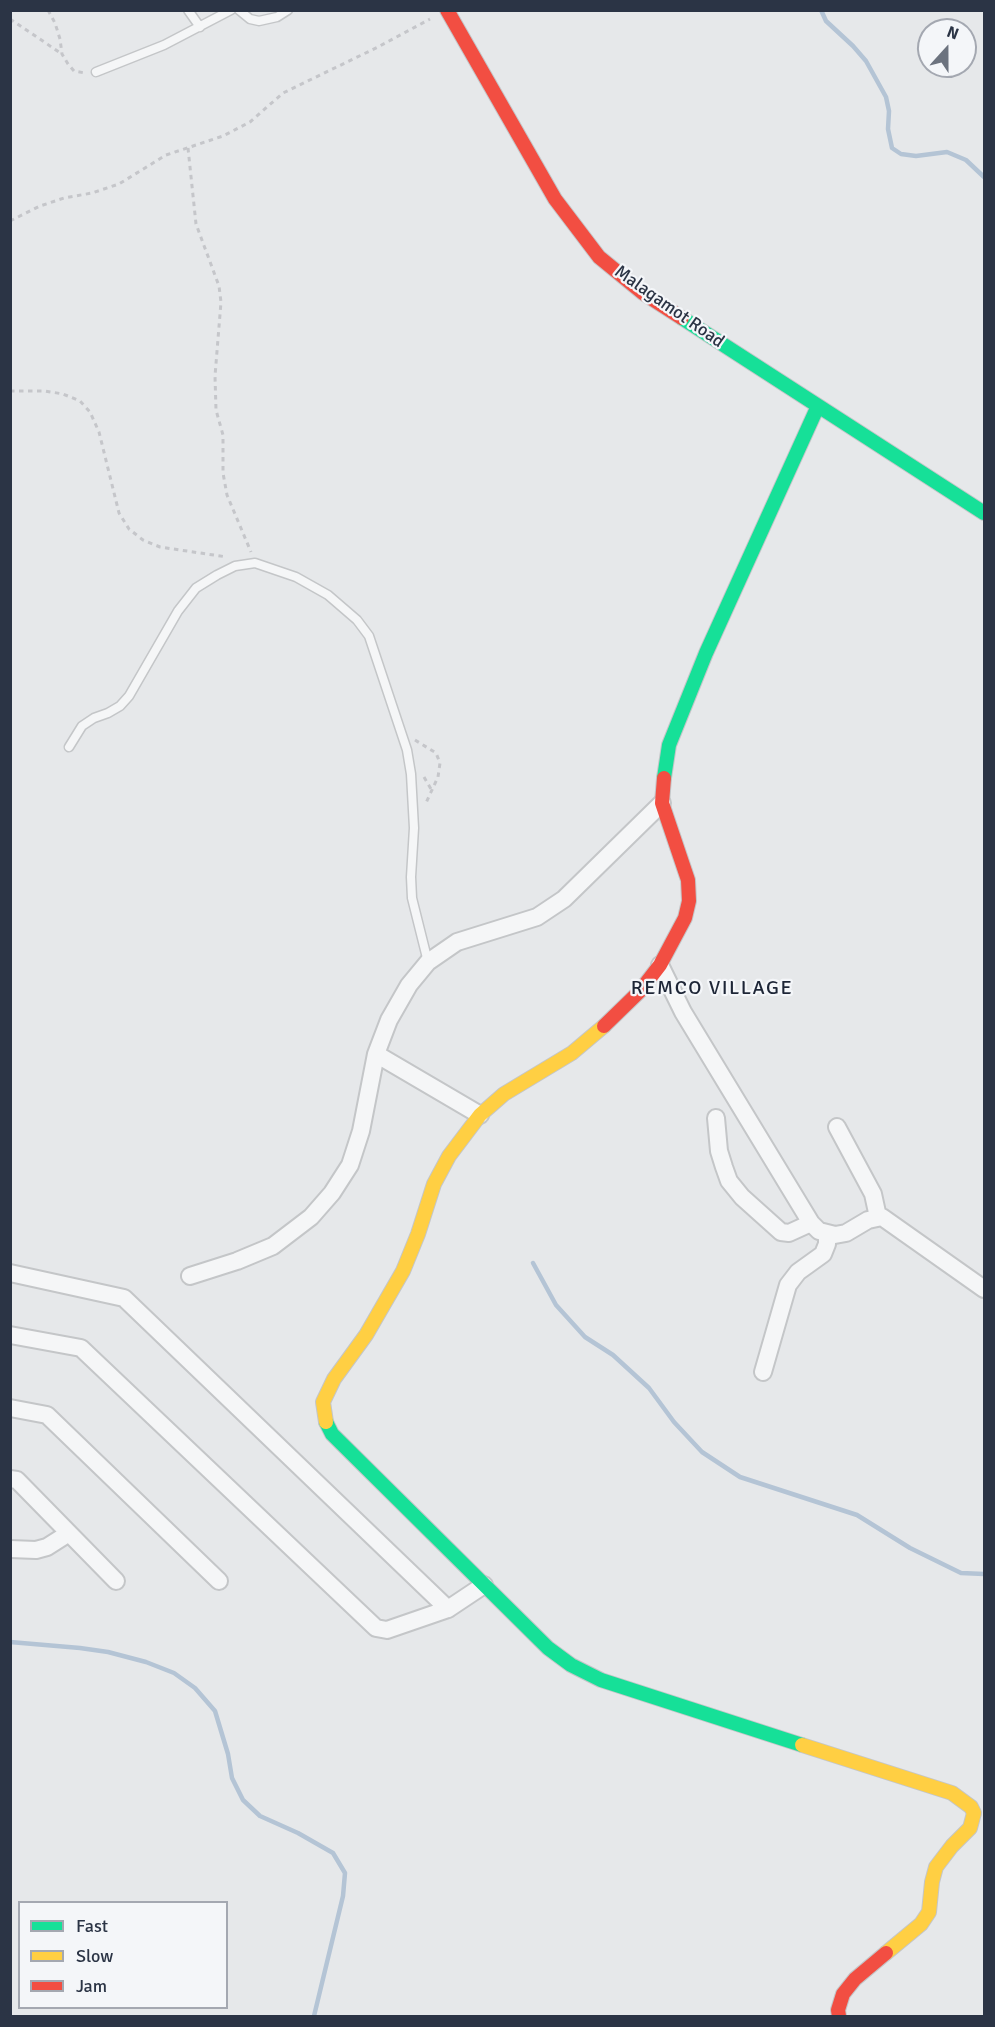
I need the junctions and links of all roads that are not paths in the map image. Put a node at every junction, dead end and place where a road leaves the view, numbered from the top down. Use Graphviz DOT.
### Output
graph roads {
  1 [pos="188,10"];
  2 [pos="231,10"];
  3 [pos="239,10"];
  4 [pos="288,10"];
  5 [pos="441,13"];
  6 [pos="200,27"];
  7 [pos="96,72"];
  8 [pos="818,406"];
  9 [pos="984,513"];
  10 [pos="69,747"];
  11 [pos="662,803"];
  12 [pos="428,962"];
  13 [pos="660,965"];
  14 [pos="376,1054"];
  15 [pos="480,1115"];
  16 [pos="716,1118"];
  17 [pos="837,1127"];
  18 [pos="878,1217"];
  19 [pos="811,1224"];
  20 [pos="827,1234"];
  21 [pos="10,1273"];
  22 [pos="190,1276"];
  23 [pos="984,1289"];
  24 [pos="10,1335"];
  25 [pos="763,1372"];
  26 [pos="10,1408"];
  27 [pos="10,1479"];
  28 [pos="69,1533"];
  29 [pos="10,1549"];
  30 [pos="116,1581"];
  31 [pos="219,1581"];
  32 [pos="484,1585"];
  33 [pos="448,1610"];
  34 [pos="839,2016"];
  1 -- 6 [label="lane"];
  2 -- 6 [label="lane"];
  3 -- 4 [label="lane"];
  5 -- 8 [label="street, Malagamot Road"];
  6 -- 7 [label="lane"];
  8 -- 9 [label="street, Malagamot Road"];
  8 -- 11 [label="street"];
  10 -- 12 [label="lane"];
  11 -- 12 [label="street"];
  11 -- 13 [label="street"];
  12 -- 14 [label="street"];
  13 -- 15 [label="street"];
  13 -- 19 [label="street"];
  14 -- 15 [label="street"];
  14 -- 22 [label="street"];
  15 -- 32 [label="street"];
  16 -- 19 [label="street"];
  17 -- 18 [label="street"];
  18 -- 20 [label="street"];
  18 -- 23 [label="street"];
  19 -- 20 [label="street"];
  20 -- 25 [label="street"];
  21 -- 33 [label="street"];
  24 -- 33 [label="street"];
  26 -- 31 [label="street"];
  27 -- 28 [label="street"];
  28 -- 29 [label="street"];
  28 -- 30 [label="street"];
  32 -- 33 [label="street"];
  32 -- 34 [label="street"];
}
